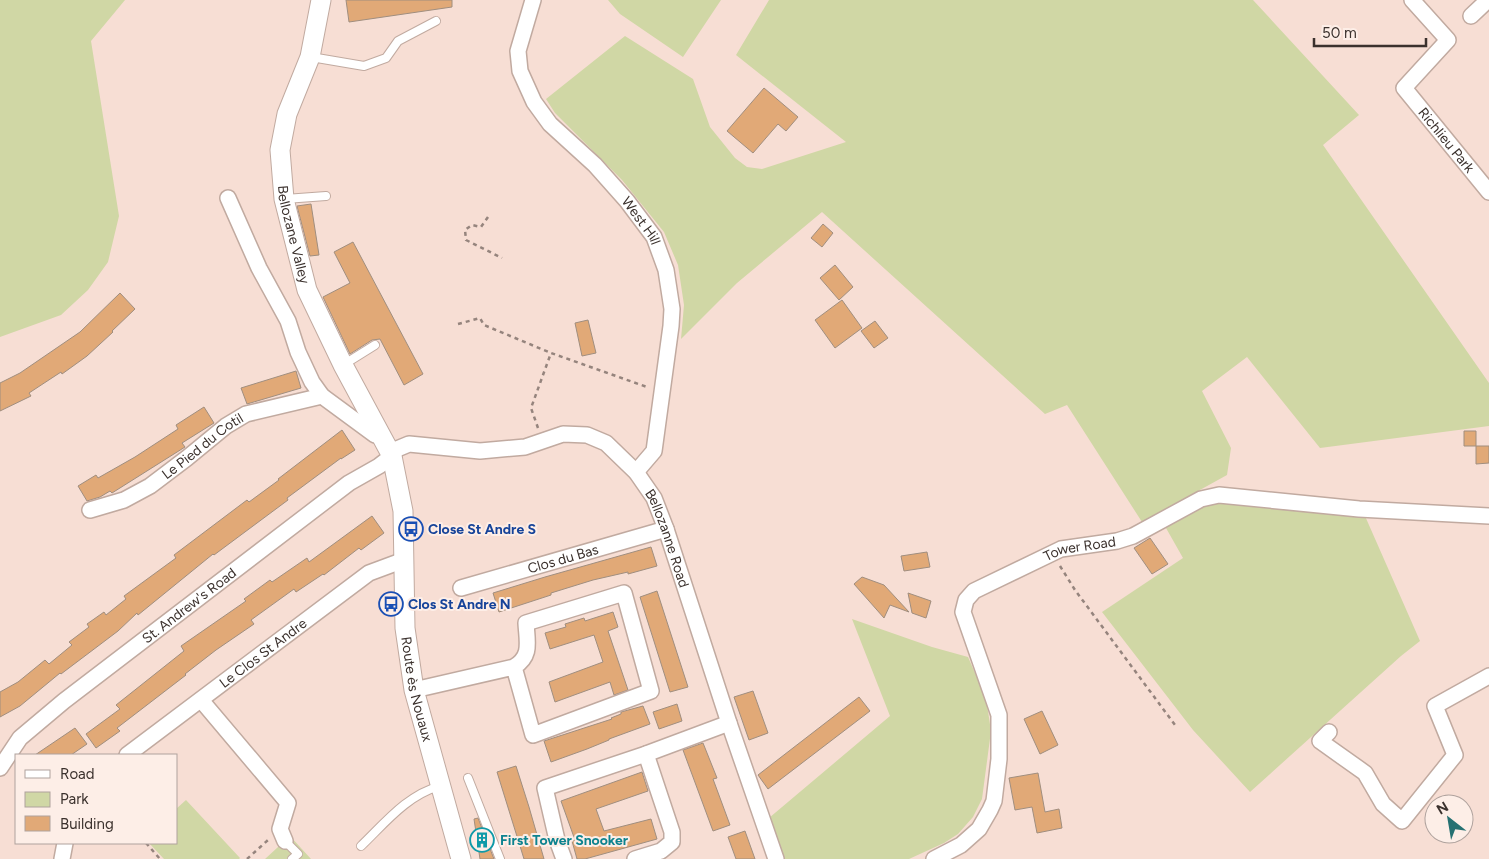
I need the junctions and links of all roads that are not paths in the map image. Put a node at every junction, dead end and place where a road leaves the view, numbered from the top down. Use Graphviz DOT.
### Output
graph roads {
  1 [pos="321,0"];
  2 [pos="533,0"];
  3 [pos="1412,0"];
  4 [pos="1488,0"];
  5 [pos="1471,16"];
  6 [pos="436,21"];
  7 [pos="310,57"];
  8 [pos="1489,192"];
  9 [pos="326,196"];
  10 [pos="228,198"];
  11 [pos="284,199"];
  12 [pos="375,345"];
  13 [pos="343,365"];
  14 [pos="322,396"];
  15 [pos="381,434"];
  16 [pos="392,456"];
  17 [pos="636,472"];
  18 [pos="90,510"];
  19 [pos="1489,516"];
  20 [pos="666,529"];
  21 [pos="404,560"];
  22 [pos="461,588"];
  23 [pos="514,667"];
  24 [pos="1489,676"];
  25 [pos="414,690"];
  26 [pos="201,700"];
  27 [pos="729,723"];
  28 [pos="1329,732"];
  29 [pos="128,754"];
  30 [pos="646,754"];
  31 [pos="2,760"];
  32 [pos="468,778"];
  33 [pos="440,786"];
  34 [pos="282,835"];
  35 [pos="65,844"];
  36 [pos="361,846"];
  37 [pos="62,859"];
  38 [pos="292,859"];
  39 [pos="461,859"];
  40 [pos="500,859"];
  41 [pos="564,859"];
  42 [pos="634,859"];
  43 [pos="776,859"];
  44 [pos="934,859"];
  1 -- 7 [label="street, Bellozane Valley"];
  2 -- 17 [label="street, West Hill"];
  3 -- 8 [label="street, Richlieu Park"];
  4 -- 5 [label="street"];
  6 -- 7 [label="lane"];
  7 -- 11 [label="street, Bellozane Valley"];
  9 -- 11 [label="lane"];
  10 -- 14 [label="street"];
  11 -- 13 [label="street, Bellozane Valley"];
  12 -- 13 [label="lane"];
  13 -- 15 [label="street, Bellozane Valley"];
  14 -- 15 [label="street"];
  14 -- 18 [label="street, Le Pied du Cotil"];
  15 -- 16 [label="street, Bellozane Valley"];
  16 -- 17 [label="street, Bellozanne Road"];
  16 -- 21 [label="street, Route ès Nouaux"];
  16 -- 31 [label="street, St. Andrew's Road"];
  17 -- 20 [label="street, Bellozanne Road"];
  19 -- 44 [label="street, Tower Road"];
  20 -- 22 [label="street, Clos du Bas"];
  20 -- 27 [label="street, Bellozanne Road"];
  21 -- 25 [label="street, Route ès Nouaux"];
  21 -- 26 [label="street, Le Clos St Andre"];
  23 -- 23 [label="street"];
  23 -- 25 [label="street"];
  24 -- 28 [label="street"];
  25 -- 33 [label="street, Route ès Nouaux"];
  26 -- 29 [label="street, Le Clos St Andre"];
  26 -- 34 [label="street"];
  27 -- 30 [label="street"];
  27 -- 43 [label="street, Bellozanne Road"];
  30 -- 41 [label="street"];
  30 -- 42 [label="street"];
  32 -- 40 [label="lane"];
  33 -- 36 [label="lane"];
  33 -- 39 [label="street, Route ès Nouaux"];
  34 -- 38 [label="lane"];
  35 -- 37 [label="street"];
}
